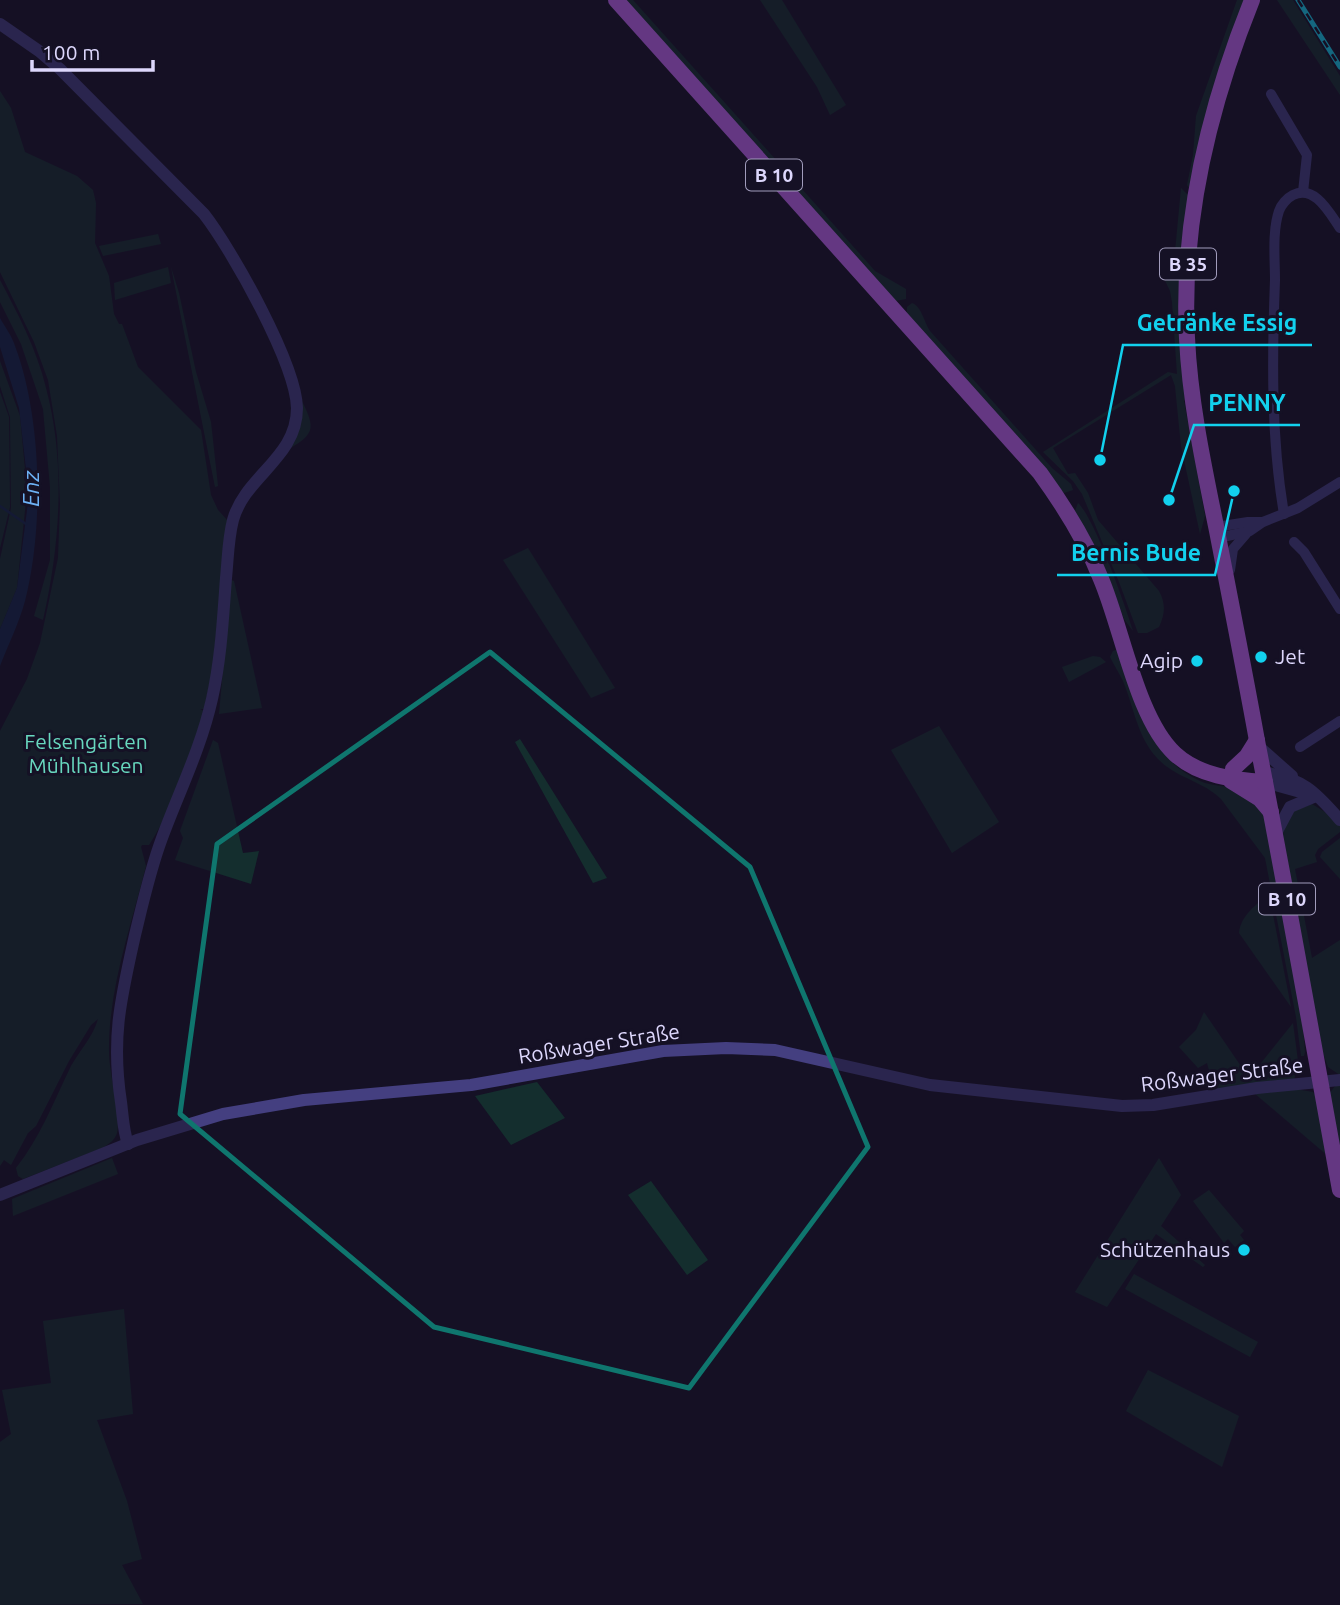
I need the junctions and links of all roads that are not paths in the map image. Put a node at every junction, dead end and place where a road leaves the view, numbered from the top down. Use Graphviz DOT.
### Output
graph roads {
  1 [pos="616,0"];
  2 [pos="1252,0"];
  3 [pos="0,24"];
  4 [pos="1271,94"];
  5 [pos="1303,192"];
  6 [pos="1340,228"];
  7 [pos="1340,482"];
  8 [pos="1284,514"];
  9 [pos="1263,522"];
  10 [pos="1250,531"];
  11 [pos="1217,532"];
  12 [pos="1294,542"];
  13 [pos="1229,592"];
  14 [pos="1340,609"];
  15 [pos="1340,721"];
  16 [pos="1258,743"];
  17 [pos="1300,747"];
  18 [pos="1224,773"];
  19 [pos="1264,777"];
  20 [pos="1295,779"];
  21 [pos="1316,796"];
  22 [pos="1271,813"];
  23 [pos="1340,820"];
  24 [pos="1275,835"];
  25 [pos="1340,1080"];
  26 [pos="1320,1082"];
  27 [pos="132,1142"];
  28 [pos="1340,1190"];
  29 [pos="0,1195"];
  1 -- 18 [label="main road, B 10"];
  2 -- 11 [label="main road, B 35"];
  3 -- 27 [label="street"];
  4 -- 5 [label="street"];
  5 -- 6 [label="street"];
  5 -- 8 [label="street"];
  7 -- 8 [label="street"];
  8 -- 9 [label="street"];
  9 -- 10 [label="street"];
  9 -- 11 [label="street"];
  10 -- 11 [label="street"];
  10 -- 13 [label="street"];
  11 -- 13 [label="main road, B 35"];
  12 -- 14 [label="street"];
  13 -- 16 [label="main road, B 35"];
  15 -- 17 [label="street"];
  16 -- 18 [label="main road"];
  16 -- 19 [label="main road, B 35"];
  16 -- 20 [label="street"];
  18 -- 19 [label="main road, B 10"];
  18 -- 22 [label="main road"];
  19 -- 20 [label="street"];
  19 -- 21 [label="street"];
  19 -- 22 [label="main road, B 10"];
  20 -- 21 [label="street"];
  21 -- 23 [label="street"];
  21 -- 24 [label="street"];
  22 -- 24 [label="main road, B 10"];
  24 -- 26 [label="main road, B 10"];
  25 -- 26 [label="street, Roßwager Straße"];
  26 -- 27 [label="street, Roßwager Straße"];
  26 -- 28 [label="main road, B 10"];
  27 -- 29 [label="street, Roßwager Straße"];
}
